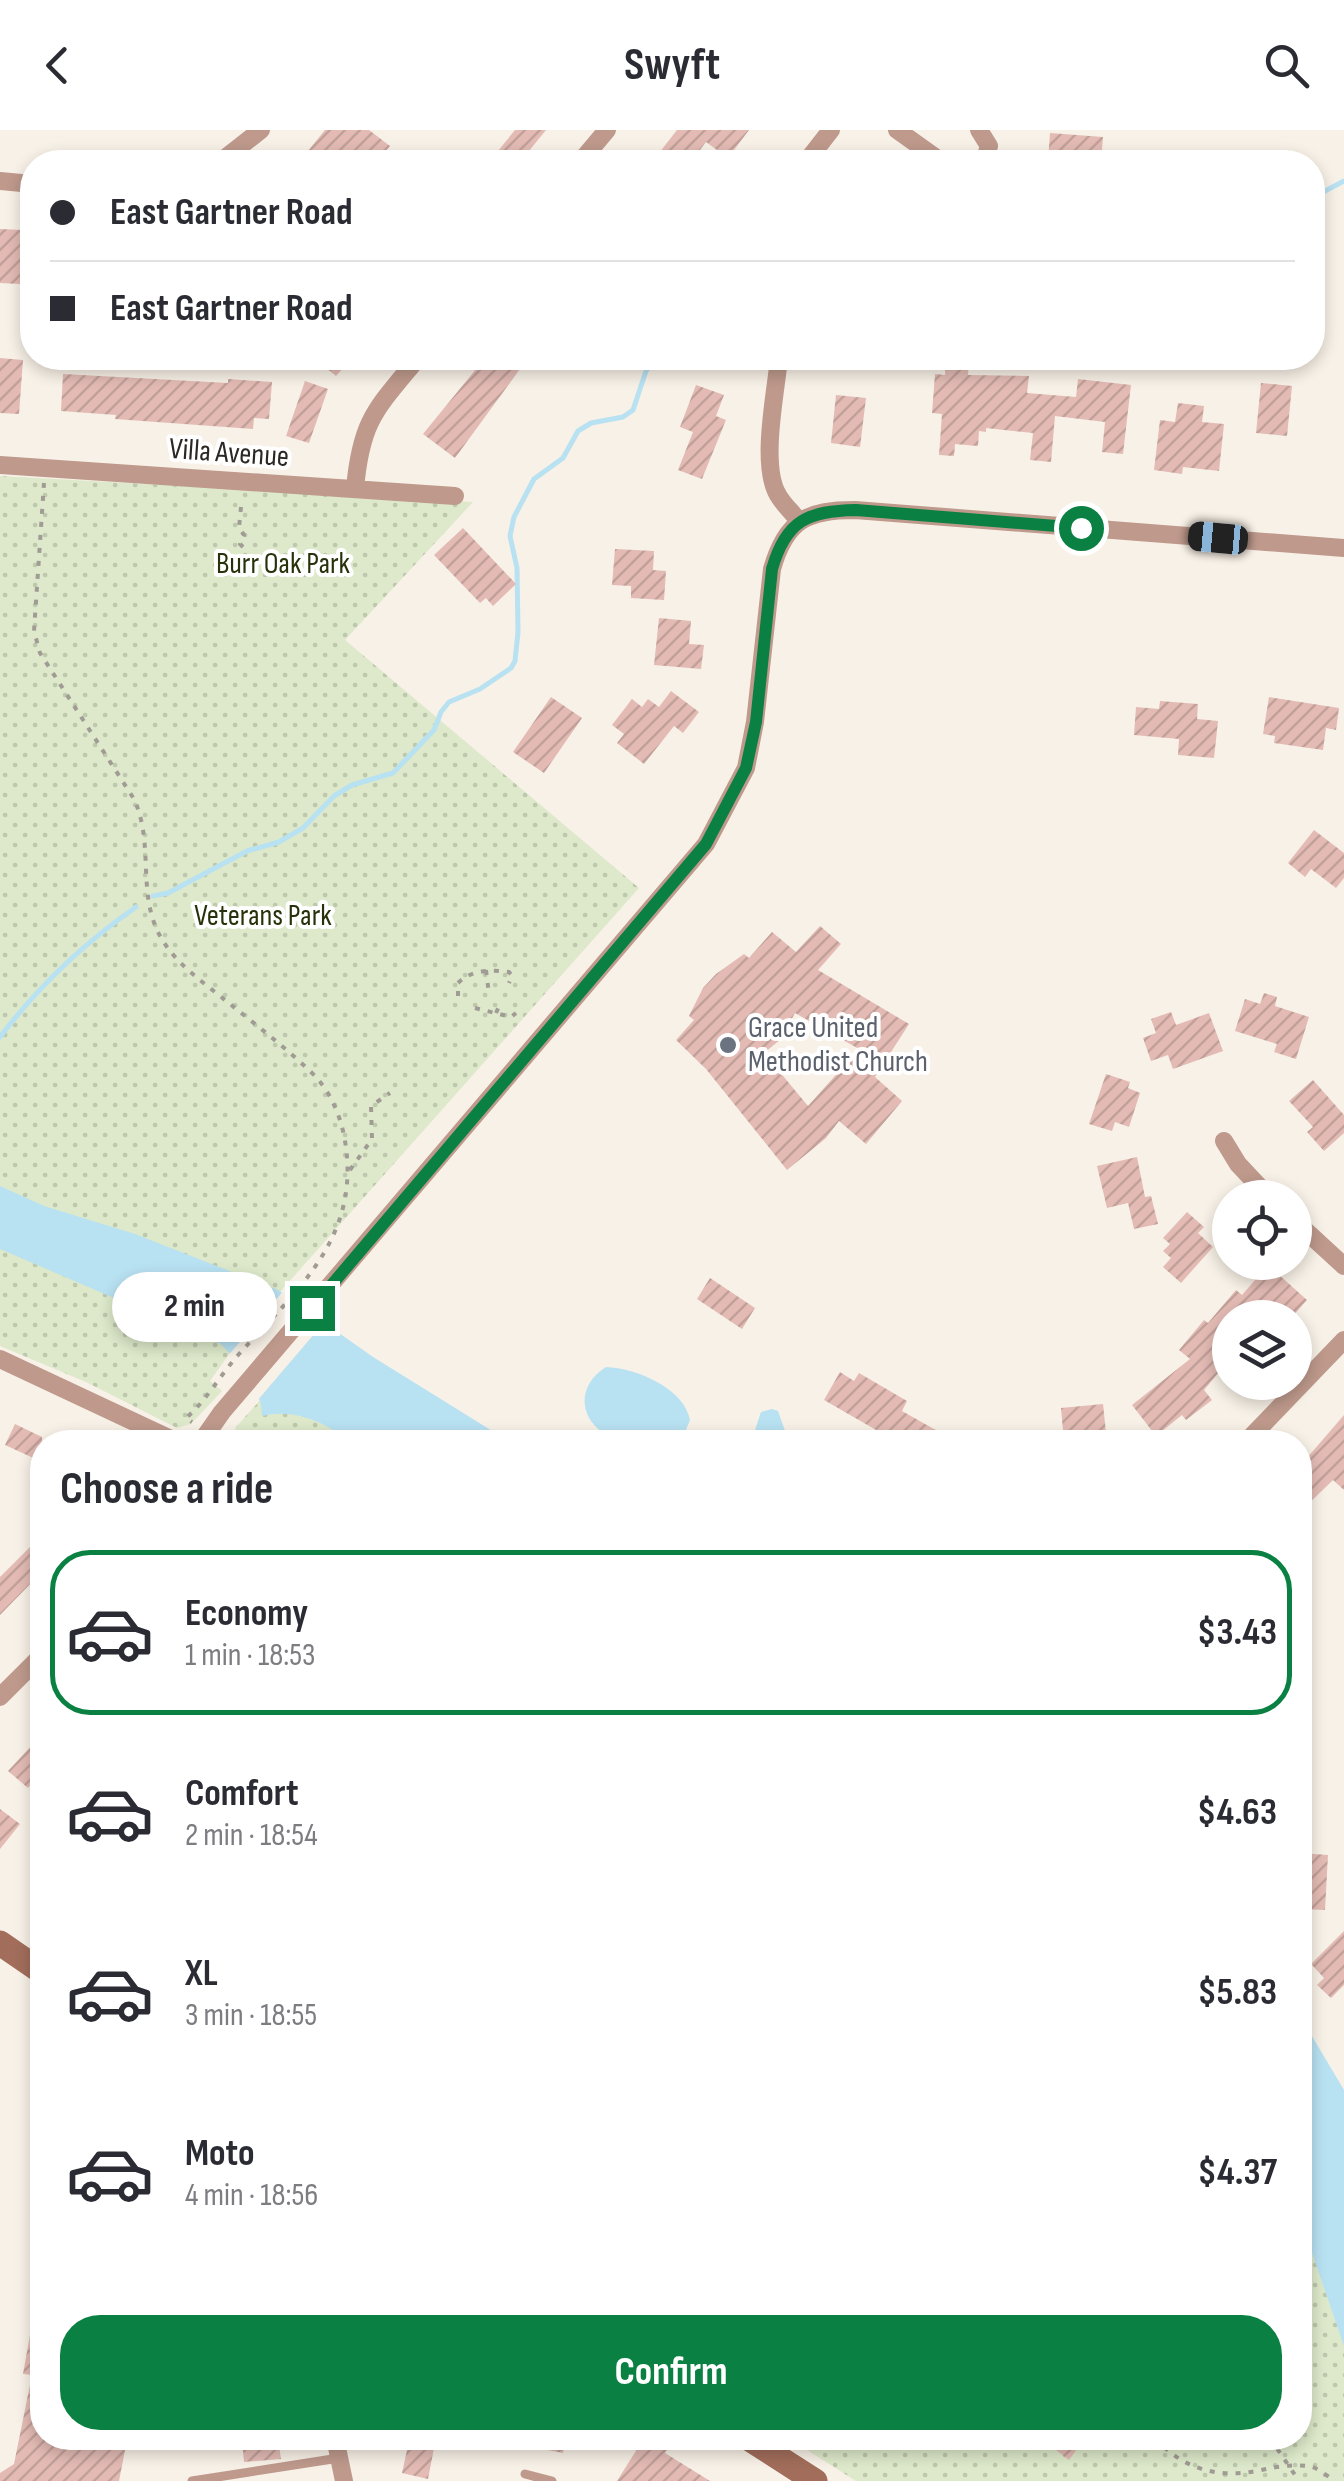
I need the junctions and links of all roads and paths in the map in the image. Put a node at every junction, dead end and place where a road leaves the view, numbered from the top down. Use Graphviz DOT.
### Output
graph roads {
  1 [pos="261,130"];
  2 [pos="607,130"];
  3 [pos="897,130"];
  4 [pos="235,150"];
  5 [pos="590,150"];
  6 [pos="925,150"];
  7 [pos="408,370"];
  8 [pos="778,370"];
  9 [pos="0,465"];
  10 [pos="46,469"];
  11 [pos="355,489"];
  12 [pos="455,496"];
  13 [pos="241,507"];
  14 [pos="798,520"];
  15 [pos="243,547"];
  16 [pos="1344,548"];
  17 [pos="486,970"];
  18 [pos="509,984"];
  19 [pos="489,994"];
  20 [pos="458,996"];
  21 [pos="502,1002"];
  22 [pos="475,1008"];
  23 [pos="496,1013"];
  24 [pos="516,1013"];
  25 [pos="390,1093"];
  26 [pos="1224,1140"];
  27 [pos="350,1170"];
  28 [pos="1253,1180"];
  29 [pos="1312,1237"];
  30 [pos="1344,1266"];
  31 [pos="1344,1340"];
  32 [pos="0,1359"];
  33 [pos="191,1422"];
  34 [pos="151,1430"];
  35 [pos="211,1430"];
  36 [pos="1258,1430"];
  37 [pos="30,1667"];
  38 [pos="0,1697"];
  39 [pos="0,1943"];
  40 [pos="30,1964"];
  41 [pos="338,2450"];
  42 [pos="767,2450"];
  43 [pos="1168,2450"];
  44 [pos="1278,2450"];
  45 [pos="340,2458"];
  46 [pos="1288,2466"];
  47 [pos="525,2474"];
  48 [pos="192,2481"];
  49 [pos="344,2481"];
  50 [pos="552,2481"];
  51 [pos="815,2481"];
  52 [pos="1299,2481"];
  53 [pos="1335,2481"];
  1 -- 4 [label="street"];
  2 -- 5 [label="street"];
  3 -- 6 [label="street"];
  7 -- 11 [label="street"];
  8 -- 14 [label="street"];
  9 -- 10 [label="street, Villa Avenue"];
  10 -- 11 [label="street, Villa Avenue"];
  10 -- 27 [label="path"];
  11 -- 12 [label="street, Villa Avenue"];
  13 -- 15 [label="path"];
  14 -- 16 [label="street"];
  14 -- 35 [label="street"];
  17 -- 18 [label="path"];
  17 -- 19 [label="path"];
  17 -- 20 [label="path"];
  21 -- 23 [label="path"];
  22 -- 23 [label="path"];
  23 -- 24 [label="path"];
  25 -- 27 [label="path"];
  26 -- 28 [label="street"];
  27 -- 33 [label="path"];
  29 -- 30 [label="street"];
  31 -- 36 [label="street"];
  32 -- 34 [label="street"];
  37 -- 38 [label="street"];
  39 -- 40 [label="main road"];
  41 -- 45 [label="street"];
  42 -- 51 [label="main road"];
  43 -- 46 [label="path"];
  44 -- 46 [label="path"];
  45 -- 48 [label="lane"];
  45 -- 49 [label="street"];
  46 -- 52 [label="path"];
  46 -- 53 [label="path"];
  47 -- 50 [label="lane"];
}
